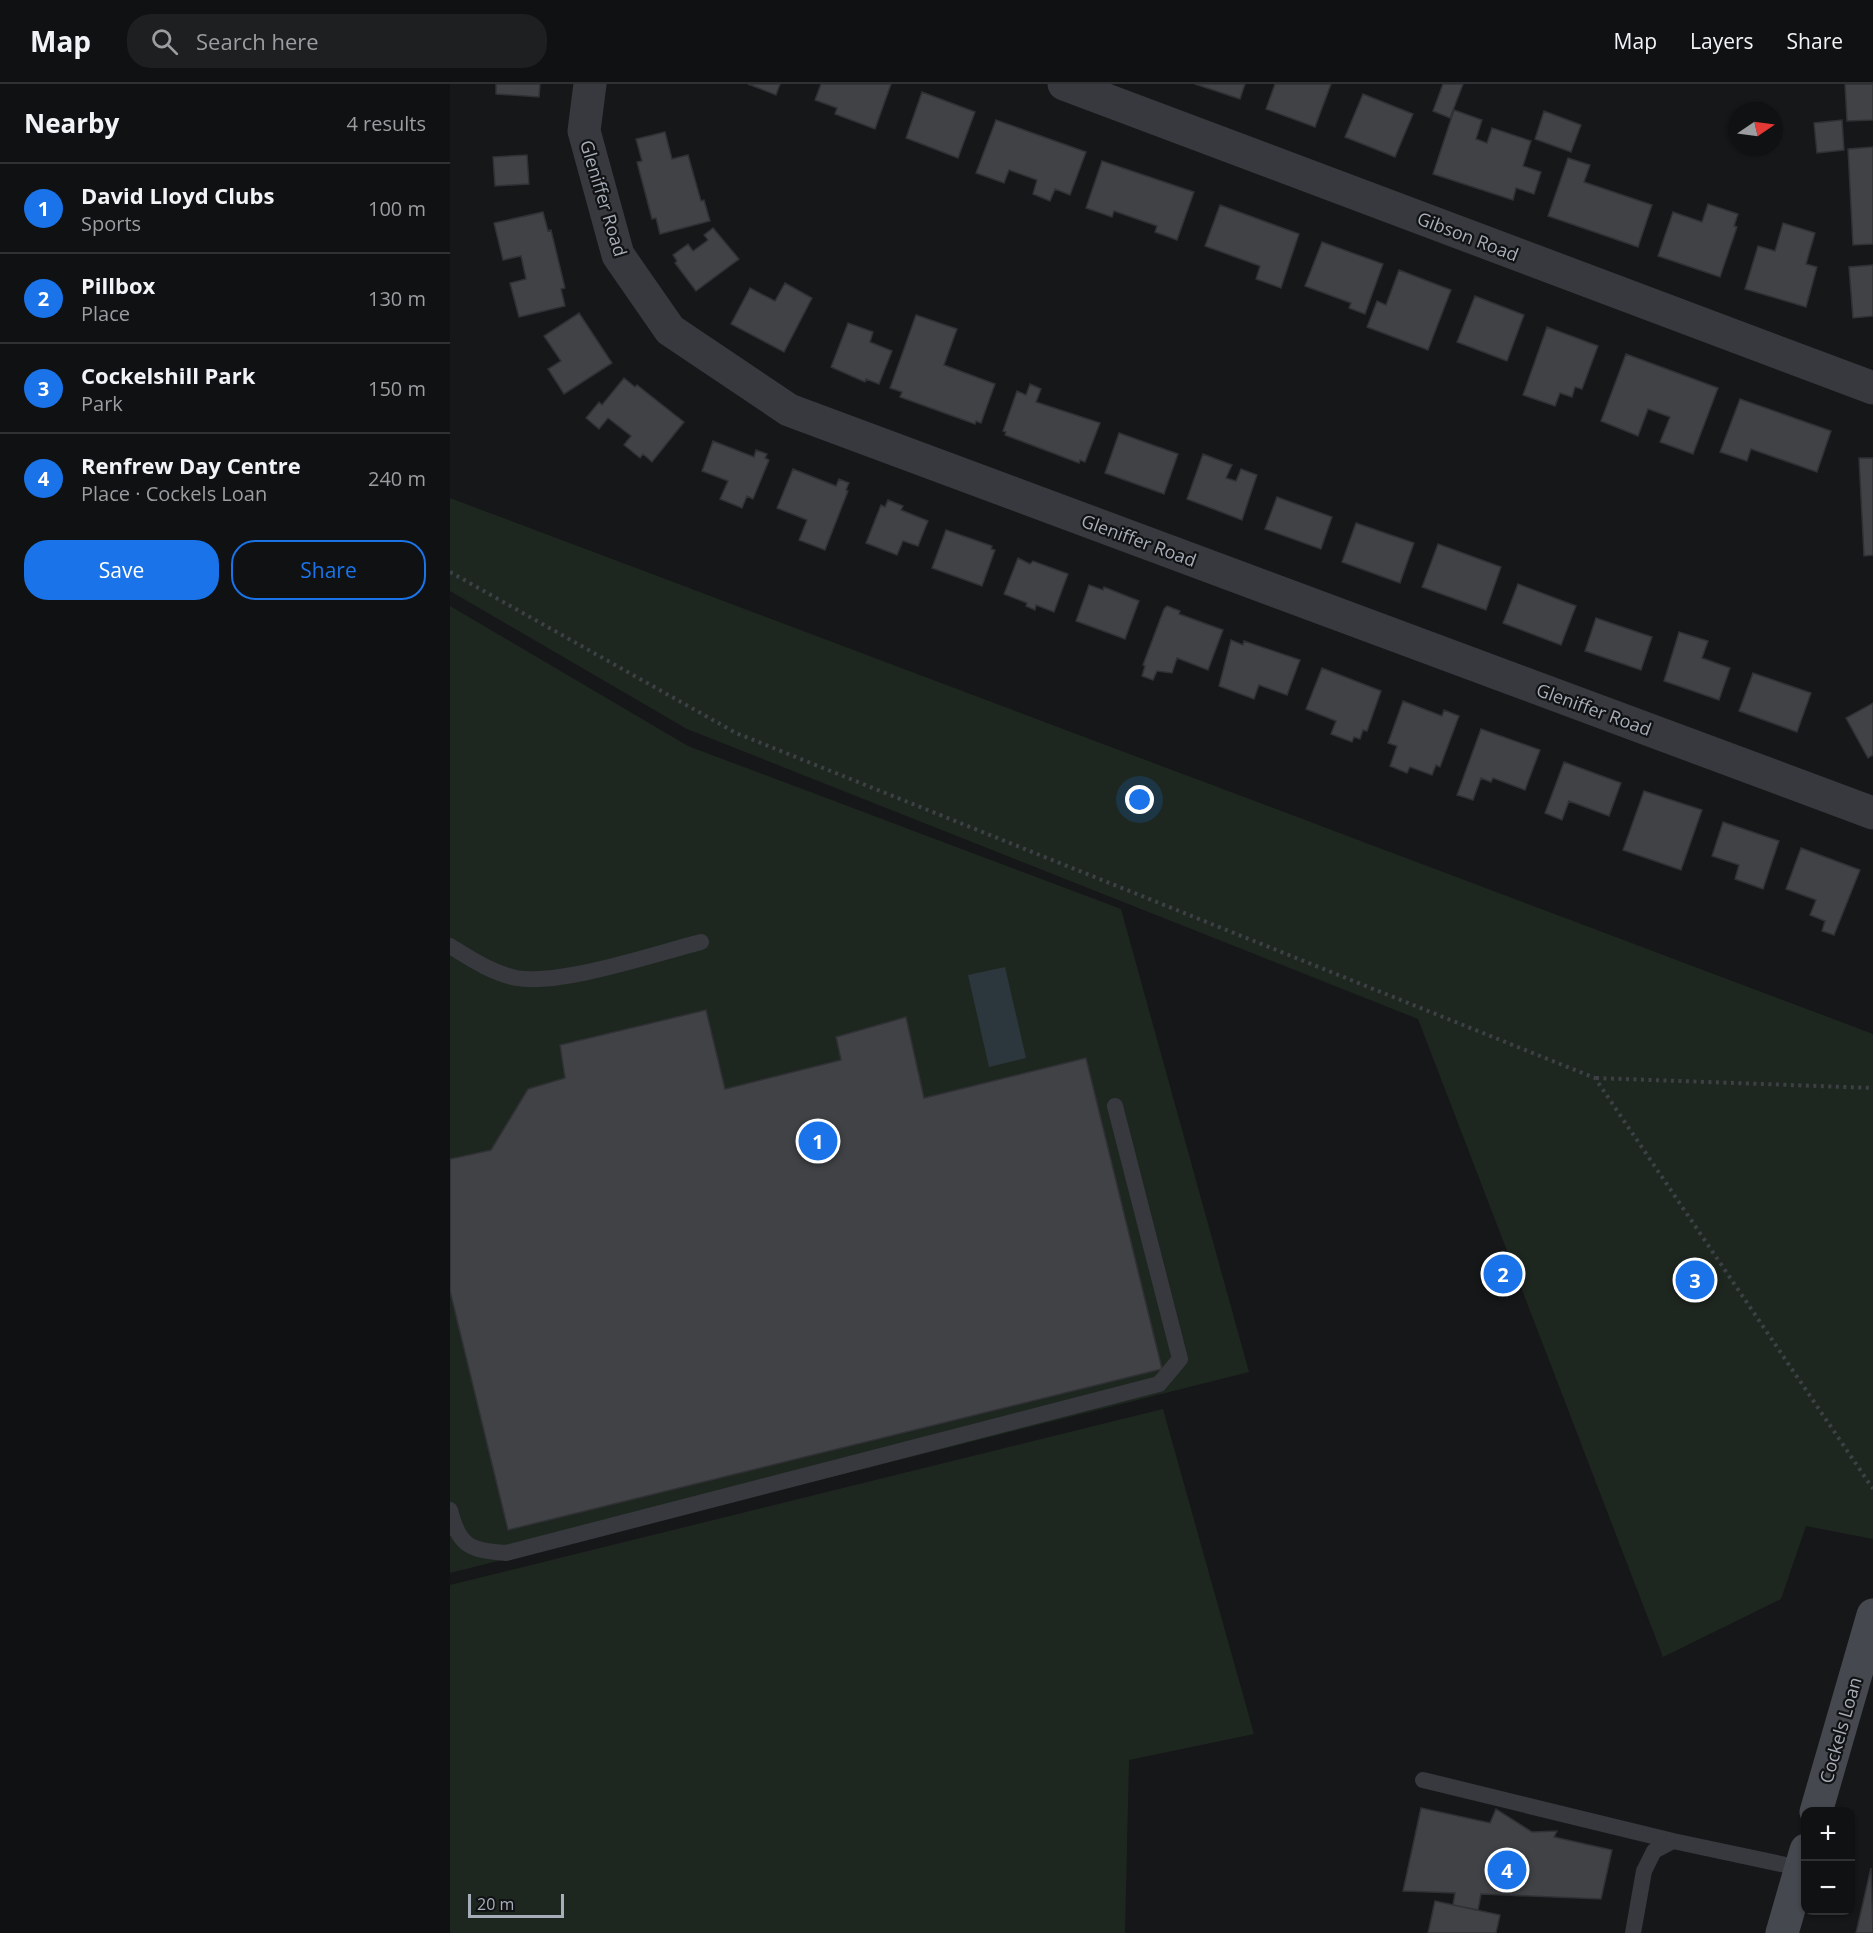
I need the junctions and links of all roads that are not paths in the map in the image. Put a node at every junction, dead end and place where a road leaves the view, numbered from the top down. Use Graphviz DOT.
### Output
graph roads {
  1 [pos="590,84"];
  2 [pos="1064,84"];
  3 [pos="1873,388"];
  4 [pos="1873,813"];
  5 [pos="701,942"];
  6 [pos="450,946"];
  7 [pos="1115,1106"];
  8 [pos="450,1510"];
  9 [pos="1873,1615"];
  10 [pos="1423,1780"];
  11 [pos="1817,1807"];
  12 [pos="1673,1841"];
  13 [pos="1801,1859"];
  14 [pos="1802,1861"];
  15 [pos="1633,1933"];
  16 [pos="1782,1933"];
  1 -- 4 [label="street, Gleniffer Road"];
  2 -- 3 [label="street, Gibson Road"];
  5 -- 6 [label="lane"];
  7 -- 8 [label="lane"];
  9 -- 11 [label="street, Cockels Loan"];
  10 -- 12 [label="lane"];
  12 -- 13 [label="lane"];
  12 -- 15 [label="lane"];
  14 -- 16 [label="street"];
}
